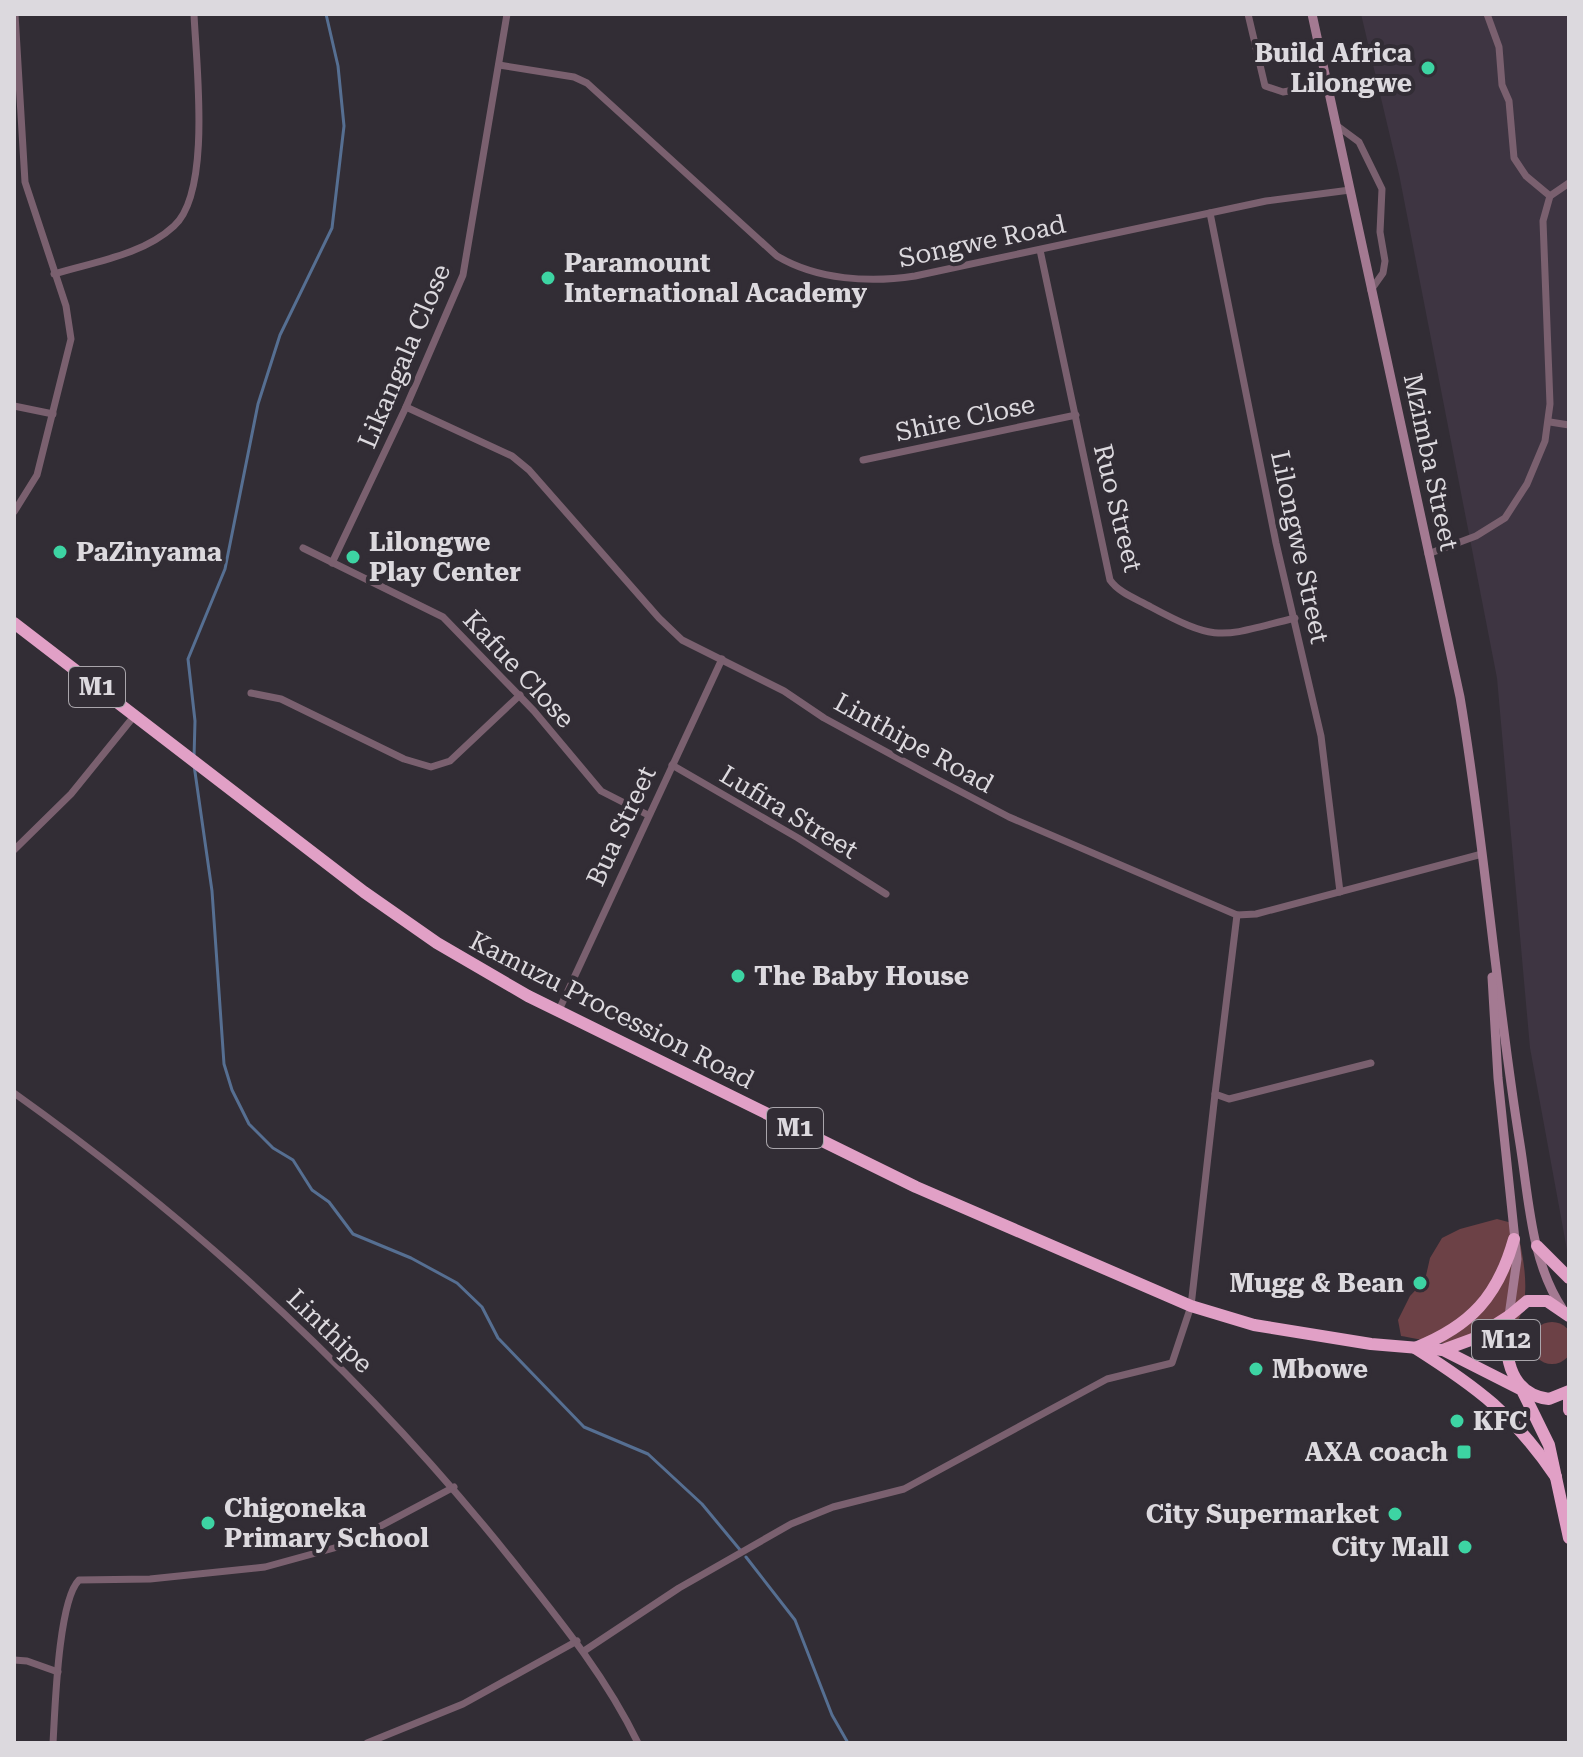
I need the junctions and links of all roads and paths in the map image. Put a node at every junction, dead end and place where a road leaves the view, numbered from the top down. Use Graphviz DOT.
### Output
graph roads {
  1 [pos="15,14"];
  2 [pos="194,14"];
  3 [pos="507,14"];
  4 [pos="1248,14"];
  5 [pos="1312,14"];
  6 [pos="1487,14"];
  7 [pos="499,65"];
  8 [pos="1327,84"];
  9 [pos="1336,125"];
  10 [pos="1569,183"];
  11 [pos="1350,190"];
  12 [pos="1550,196"];
  13 [pos="1210,213"];
  14 [pos="1040,250"];
  15 [pos="54,274"];
  16 [pos="1371,290"];
  17 [pos="14,406"];
  18 [pos="406,407"];
  19 [pos="53,414"];
  20 [pos="1076,415"];
  21 [pos="1550,422"];
  22 [pos="1569,425"];
  23 [pos="863,460"];
  24 [pos="14,512"];
  25 [pos="303,548"];
  26 [pos="1428,554"];
  27 [pos="332,563"];
  28 [pos="1295,618"];
  29 [pos="14,623"];
  30 [pos="722,659"];
  31 [pos="251,693"];
  32 [pos="520,695"];
  33 [pos="135,715"];
  34 [pos="672,765"];
  35 [pos="648,815"];
  36 [pos="14,850"];
  37 [pos="1482,854"];
  38 [pos="1340,892"];
  39 [pos="886,894"];
  40 [pos="1237,915"];
  41 [pos="1490,921"];
  42 [pos="559,1010"];
  43 [pos="1371,1063"];
  44 [pos="14,1093"];
  45 [pos="1218,1096"];
  46 [pos="1514,1239"];
  47 [pos="1537,1246"];
  48 [pos="1569,1278"];
  49 [pos="1191,1306"];
  50 [pos="1566,1312"];
  51 [pos="1509,1316"];
  52 [pos="1415,1348"];
  53 [pos="1443,1350"];
  54 [pos="1522,1390"];
  55 [pos="1569,1391"];
  56 [pos="1569,1399"];
  57 [pos="1569,1410"];
  58 [pos="1556,1477"];
  59 [pos="454,1487"];
  60 [pos="1569,1538"];
  61 [pos="577,1641"];
  62 [pos="584,1651"];
  63 [pos="14,1660"];
  64 [pos="58,1672"];
  65 [pos="53,1743"];
  66 [pos="368,1743"];
  67 [pos="638,1743"];
  1 -- 15 [label="street"];
  2 -- 15 [label="street"];
  3 -- 7 [label="street, Likangala Close"];
  4 -- 8 [label="street"];
  5 -- 8 [label="main road, Mzimba Street"];
  6 -- 12 [label="street"];
  7 -- 14 [label="street, Songwe Road"];
  7 -- 18 [label="street, Likangala Close"];
  8 -- 9 [label="main road, Mzimba Street"];
  9 -- 11 [label="main road, Mzimba Street"];
  9 -- 16 [label="street"];
  10 -- 12 [label="street"];
  11 -- 13 [label="street, Songwe Road"];
  11 -- 16 [label="main road, Mzimba Street"];
  12 -- 21 [label="street"];
  13 -- 14 [label="street, Songwe Road"];
  13 -- 28 [label="street, Lilongwe Street"];
  14 -- 20 [label="street, Ruo Street"];
  15 -- 19 [label="street"];
  16 -- 26 [label="main road, Mzimba Street"];
  17 -- 19 [label="street"];
  18 -- 27 [label="street, Likangala Close"];
  18 -- 30 [label="street, Linthipe Road"];
  19 -- 24 [label="street"];
  20 -- 23 [label="street, Shire Close"];
  20 -- 28 [label="street, Ruo Street"];
  21 -- 22 [label="street"];
  21 -- 26 [label="street"];
  25 -- 27 [label="street, Kafue Close"];
  26 -- 37 [label="main road, Mzimba Street"];
  27 -- 32 [label="street, Kafue Close"];
  28 -- 38 [label="street, Lilongwe Street"];
  29 -- 33 [label="highway, Kamuzu Procession Road / M1"];
  30 -- 34 [label="street, Bua Street"];
  30 -- 40 [label="street, Linthipe Road"];
  31 -- 32 [label="street"];
  32 -- 35 [label="street, Kafue Close"];
  33 -- 36 [label="street"];
  33 -- 42 [label="highway, Kamuzu Procession Road / M1"];
  34 -- 35 [label="street, Bua Street"];
  34 -- 39 [label="street, Lufira Street"];
  35 -- 42 [label="street, Bua Street"];
  37 -- 38 [label="street"];
  37 -- 41 [label="main road, Mzimba Street"];
  38 -- 40 [label="street"];
  40 -- 45 [label="street"];
  41 -- 46 [label="main road"];
  41 -- 47 [label="main road"];
  42 -- 49 [label="highway, Kamuzu Procession Road / M1"];
  43 -- 45 [label="street"];
  44 -- 59 [label="street, Linthipe"];
  45 -- 49 [label="street"];
  46 -- 51 [label="main road"];
  46 -- 52 [label="highway"];
  47 -- 48 [label="highway"];
  47 -- 50 [label="main road"];
  49 -- 52 [label="highway, Kamuzu Procession Road / M1"];
  49 -- 62 [label="street"];
  50 -- 51 [label="highway, M12"];
  51 -- 53 [label="highway, M1"];
  51 -- 54 [label="highway, M12"];
  52 -- 53 [label="highway, Kamuzu Procession Road / M1"];
  52 -- 58 [label="highway"];
  53 -- 54 [label="highway, M1"];
  54 -- 55 [label="highway, M12"];
  54 -- 58 [label="highway, M12"];
  56 -- 57 [label="highway"];
  58 -- 60 [label="highway, M12"];
  59 -- 61 [label="street, Linthipe"];
  59 -- 64 [label="street"];
  61 -- 62 [label="street, Linthipe"];
  61 -- 66 [label="street"];
  62 -- 67 [label="street, Linthipe"];
  63 -- 64 [label="street"];
  64 -- 65 [label="street"];
}
